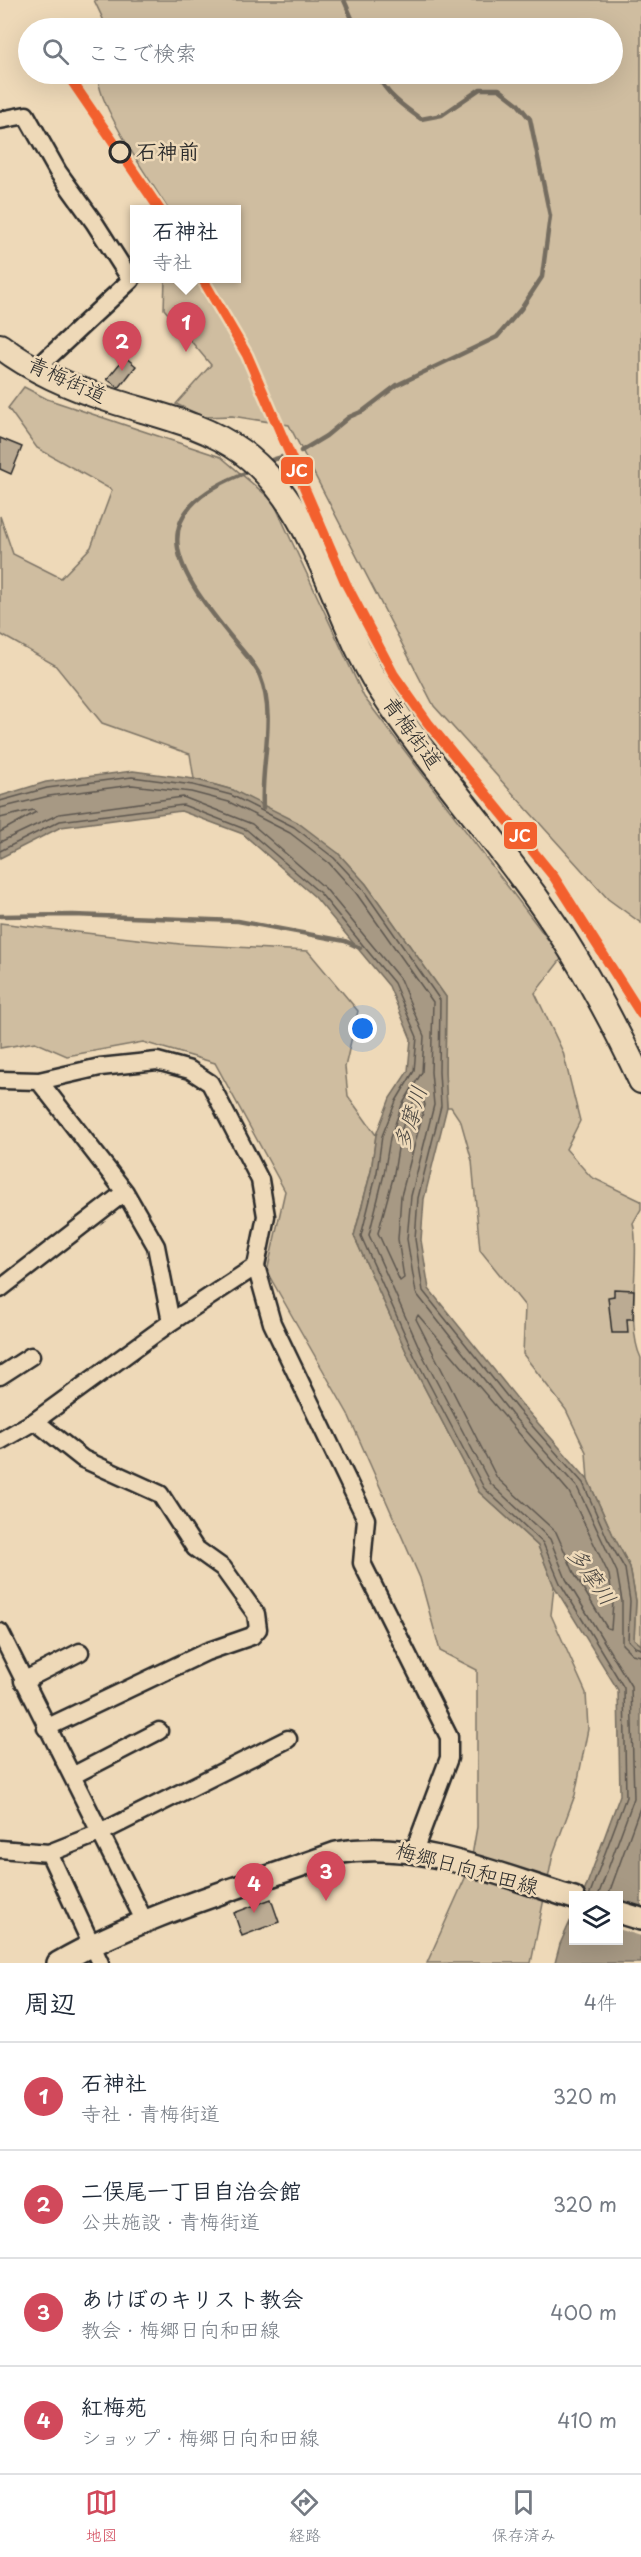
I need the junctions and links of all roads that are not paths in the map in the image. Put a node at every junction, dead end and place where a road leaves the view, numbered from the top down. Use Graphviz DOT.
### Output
graph roads {
  1 [pos="0,120"];
  2 [pos="130,278"];
  3 [pos="130,281"];
  4 [pos="0,346"];
  5 [pos="36,369"];
  6 [pos="0,1080"];
  7 [pos="39,1081"];
  8 [pos="641,1081"];
  9 [pos="125,1192"];
  10 [pos="256,1266"];
  11 [pos="0,1289"];
  12 [pos="171,1322"];
  13 [pos="31,1356"];
  14 [pos="0,1376"];
  15 [pos="35,1421"];
  16 [pos="0,1441"];
  17 [pos="0,1632"];
  18 [pos="80,1652"];
  19 [pos="23,1681"];
  20 [pos="46,1728"];
  21 [pos="159,1731"];
  22 [pos="288,1739"];
  23 [pos="72,1776"];
  24 [pos="102,1832"];
  25 [pos="0,1849"];
  26 [pos="414,1851"];
  27 [pos="49,1853"];
  28 [pos="569,1897"];
  29 [pos="623,1914"];
  30 [pos="641,1919"];
  31 [pos="145,1922"];
  32 [pos="96,1953"];
  33 [pos="58,1963"];
  1 -- 2 [label="street"];
  3 -- 5 [label="street"];
  4 -- 5 [label="highway, 青梅街道"];
  5 -- 8 [label="highway, 青梅街道"];
  6 -- 7 [label="street"];
  7 -- 9 [label="street"];
  7 -- 10 [label="street"];
  9 -- 11 [label="street"];
  9 -- 12 [label="street"];
  10 -- 12 [label="street"];
  10 -- 26 [label="street"];
  12 -- 15 [label="street"];
  13 -- 14 [label="street"];
  15 -- 16 [label="street"];
  15 -- 20 [label="street"];
  17 -- 19 [label="street"];
  18 -- 19 [label="street"];
  19 -- 20 [label="street"];
  20 -- 23 [label="street"];
  21 -- 23 [label="street"];
  22 -- 24 [label="street"];
  23 -- 24 [label="street"];
  24 -- 27 [label="street"];
  24 -- 31 [label="street"];
  25 -- 27 [label="street"];
  26 -- 28 [label="main road, 梅郷日向和田線"];
  26 -- 31 [label="main road, 梅郷日向和田線"];
  27 -- 32 [label="street"];
  29 -- 30 [label="main road"];
  31 -- 32 [label="main road, 梅郷日向和田線"];
  32 -- 33 [label="main road, 梅郷日向和田線"];
}
